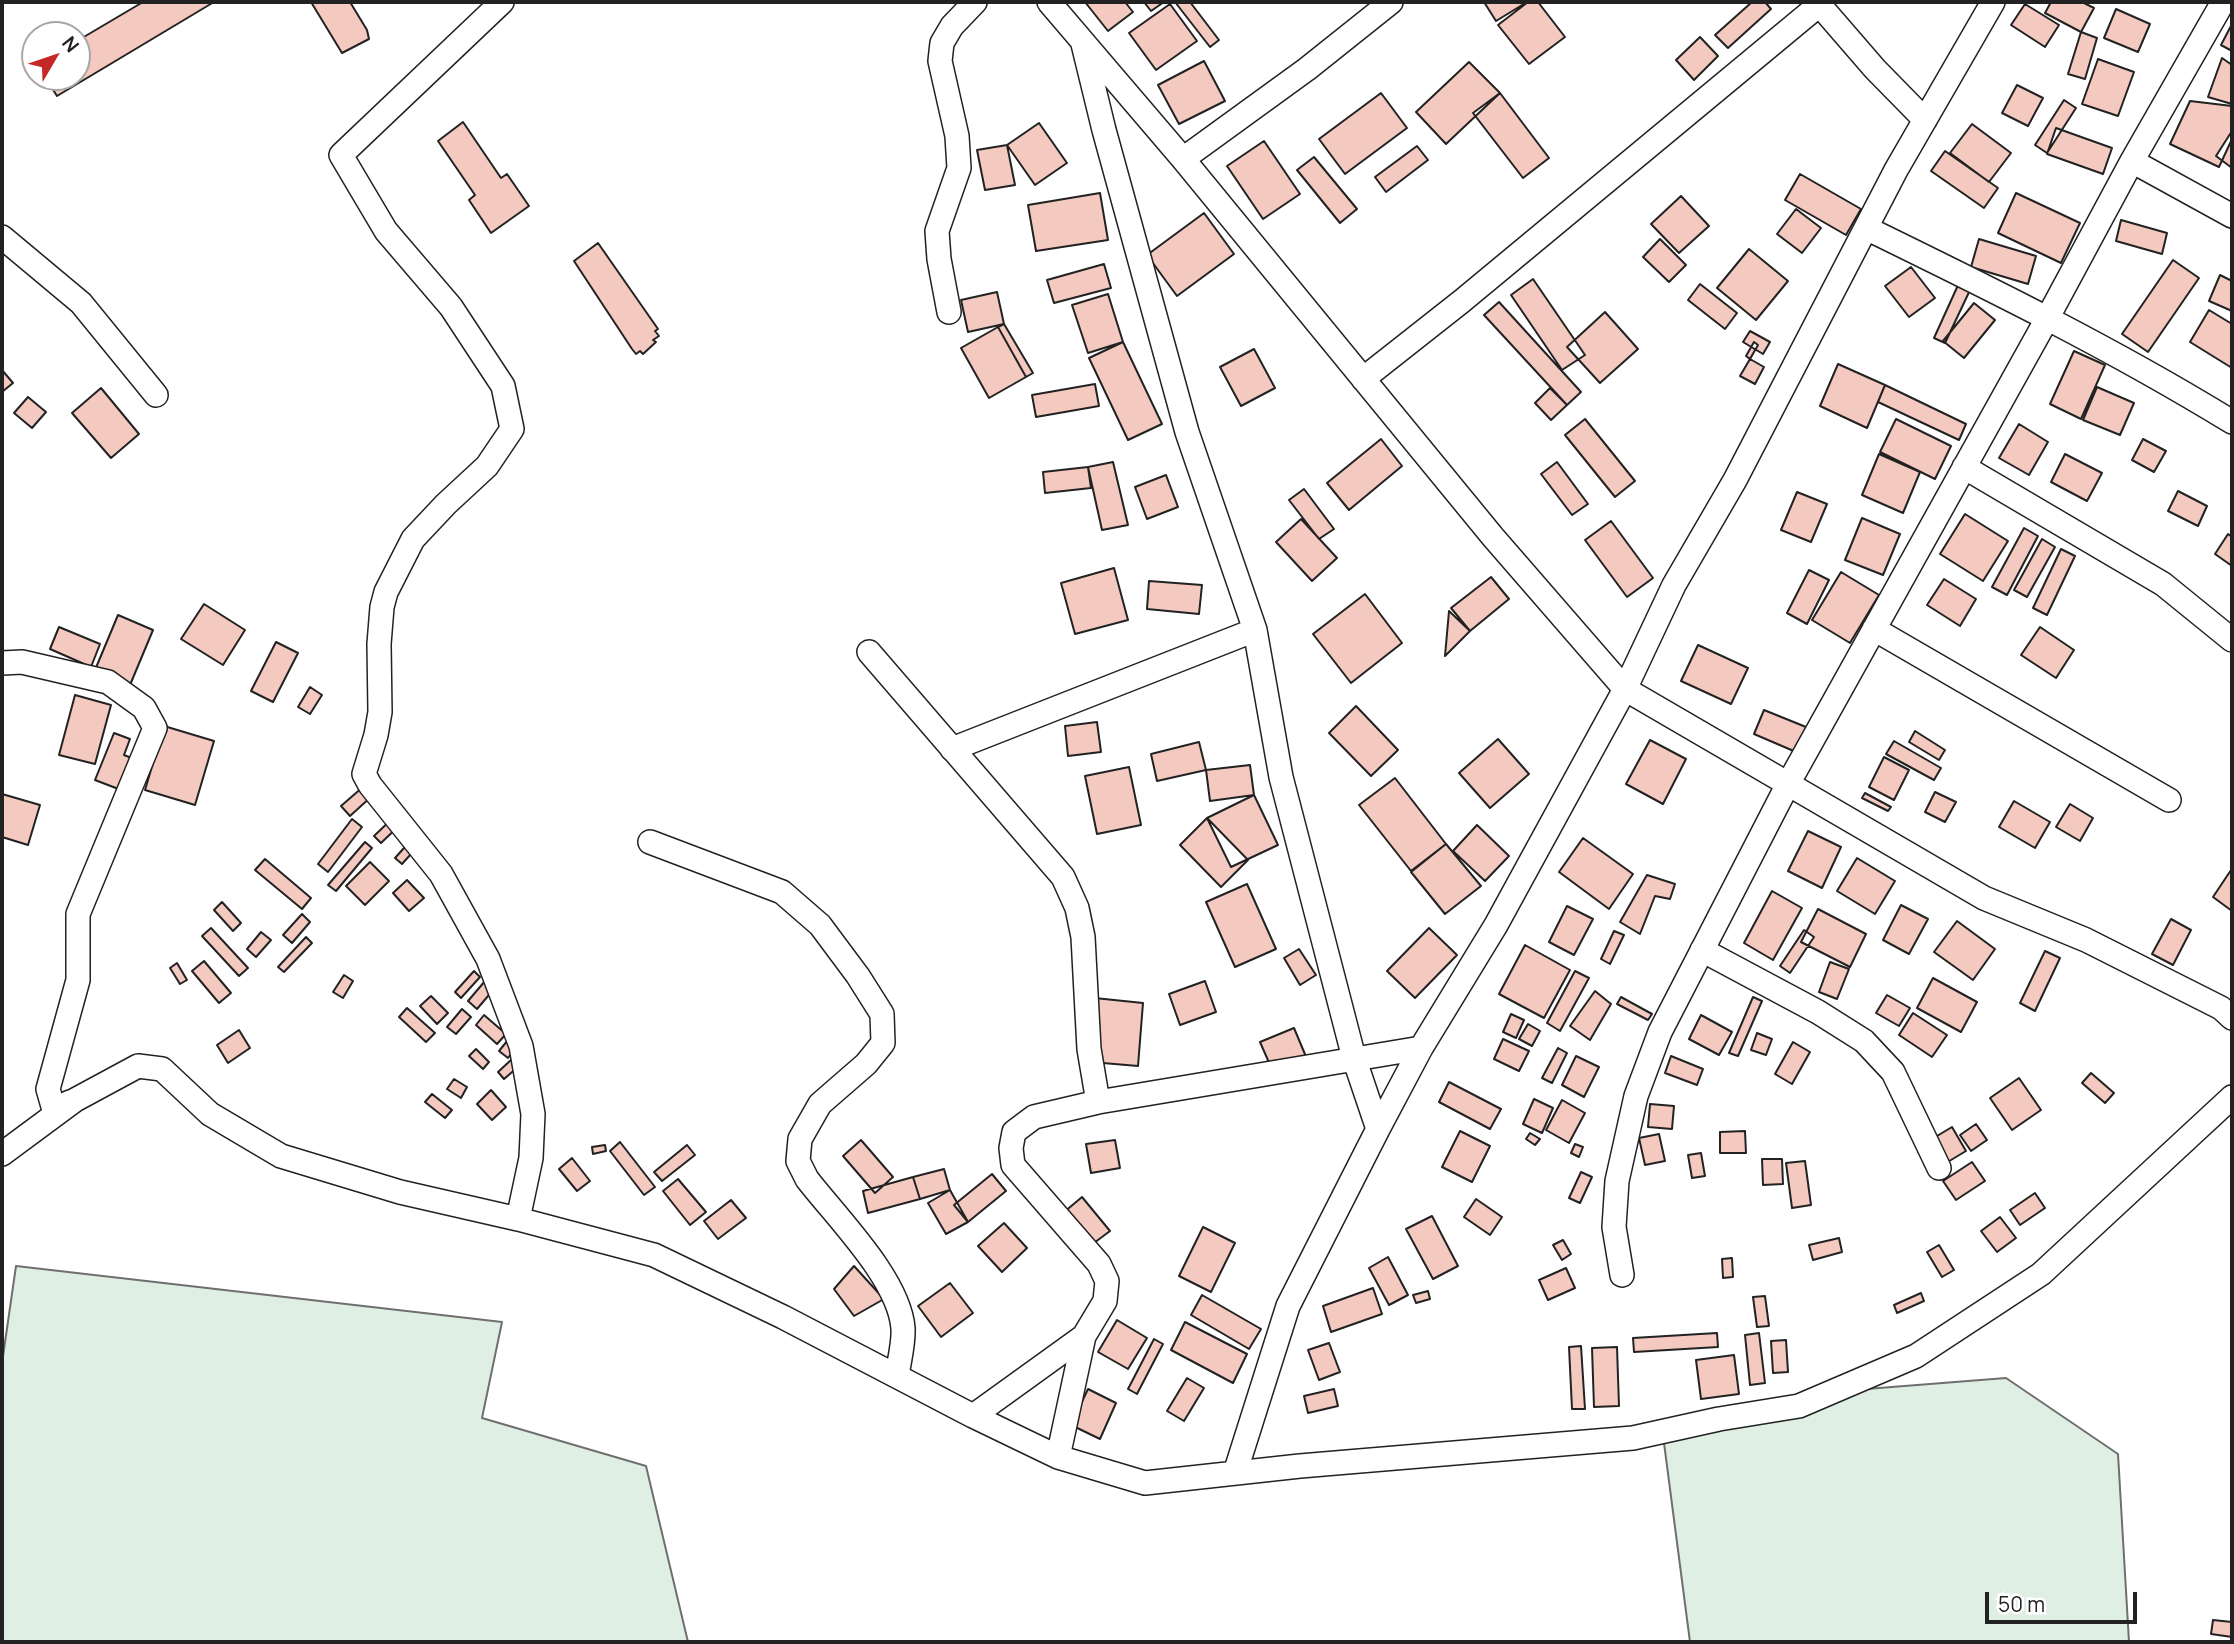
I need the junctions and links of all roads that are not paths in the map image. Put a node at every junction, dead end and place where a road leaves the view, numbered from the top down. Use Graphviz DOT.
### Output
graph roads {
  1 [pos="502,2"];
  2 [pos="975,2"];
  3 [pos="1049,2"];
  4 [pos="1391,2"];
  5 [pos="1993,2"];
  6 [pos="2223,2"];
  7 [pos="1818,3"];
  8 [pos="1083,41"];
  9 [pos="1925,120"];
  10 [pos="1183,159"];
  11 [pos="2132,161"];
  12 [pos="2232,216"];
  13 [pos="1866,228"];
  14 [pos="2,237"];
  15 [pos="949,312"];
  16 [pos="2048,317"];
  17 [pos="1363,379"];
  18 [pos="156,395"];
  19 [pos="2232,422"];
  20 [pos="1964,467"];
  21 [pos="1874,629"];
  22 [pos="1255,630"];
  23 [pos="2232,640"];
  24 [pos="869,652"];
  25 [pos="2,663"];
  26 [pos="1625,689"];
  27 [pos="952,749"];
  28 [pos="1788,784"];
  29 [pos="2169,800"];
  30 [pos="650,842"];
  31 [pos="1702,950"];
  32 [pos="2232,1018"];
  33 [pos="1421,1048"];
  34 [pos="1353,1058"];
  35 [pos="2232,1097"];
  36 [pos="75,1100"];
  37 [pos="1098,1102"];
  38 [pos="1378,1129"];
  39 [pos="2,1154"];
  40 [pos="1939,1168"];
  41 [pos="517,1219"];
  42 [pos="1622,1275"];
  43 [pos="1084,1336"];
  44 [pos="897,1376"];
  45 [pos="972,1416"];
  46 [pos="1058,1457"];
  47 [pos="1235,1473"];
  1 -- 41 [label="street"];
  2 -- 15 [label="street"];
  3 -- 8 [label="street"];
  4 -- 10 [label="street"];
  5 -- 9 [label="street"];
  6 -- 11 [label="street"];
  7 -- 9 [label="street"];
  7 -- 17 [label="street"];
  8 -- 10 [label="street"];
  8 -- 22 [label="street"];
  9 -- 13 [label="street"];
  10 -- 17 [label="street"];
  11 -- 12 [label="street"];
  11 -- 16 [label="street"];
  13 -- 16 [label="street"];
  13 -- 26 [label="street"];
  14 -- 18 [label="street"];
  16 -- 19 [label="street"];
  16 -- 20 [label="street"];
  17 -- 26 [label="street"];
  20 -- 21 [label="street"];
  20 -- 23 [label="street"];
  21 -- 28 [label="street"];
  21 -- 29 [label="street"];
  22 -- 27 [label="street"];
  22 -- 34 [label="street"];
  24 -- 27 [label="street"];
  25 -- 36 [label="street"];
  26 -- 28 [label="street"];
  26 -- 33 [label="street"];
  27 -- 37 [label="street"];
  28 -- 31 [label="street"];
  28 -- 32 [label="street"];
  30 -- 44 [label="street"];
  31 -- 40 [label="street"];
  31 -- 42 [label="street"];
  33 -- 34 [label="street"];
  33 -- 38 [label="street"];
  34 -- 37 [label="street"];
  34 -- 38 [label="street"];
  35 -- 47 [label="street"];
  36 -- 39 [label="street"];
  36 -- 41 [label="street"];
  37 -- 43 [label="street"];
  38 -- 47 [label="street"];
  41 -- 44 [label="street"];
  43 -- 45 [label="street"];
  43 -- 46 [label="street"];
  44 -- 45 [label="street"];
  45 -- 46 [label="street"];
  46 -- 47 [label="street"];
}
